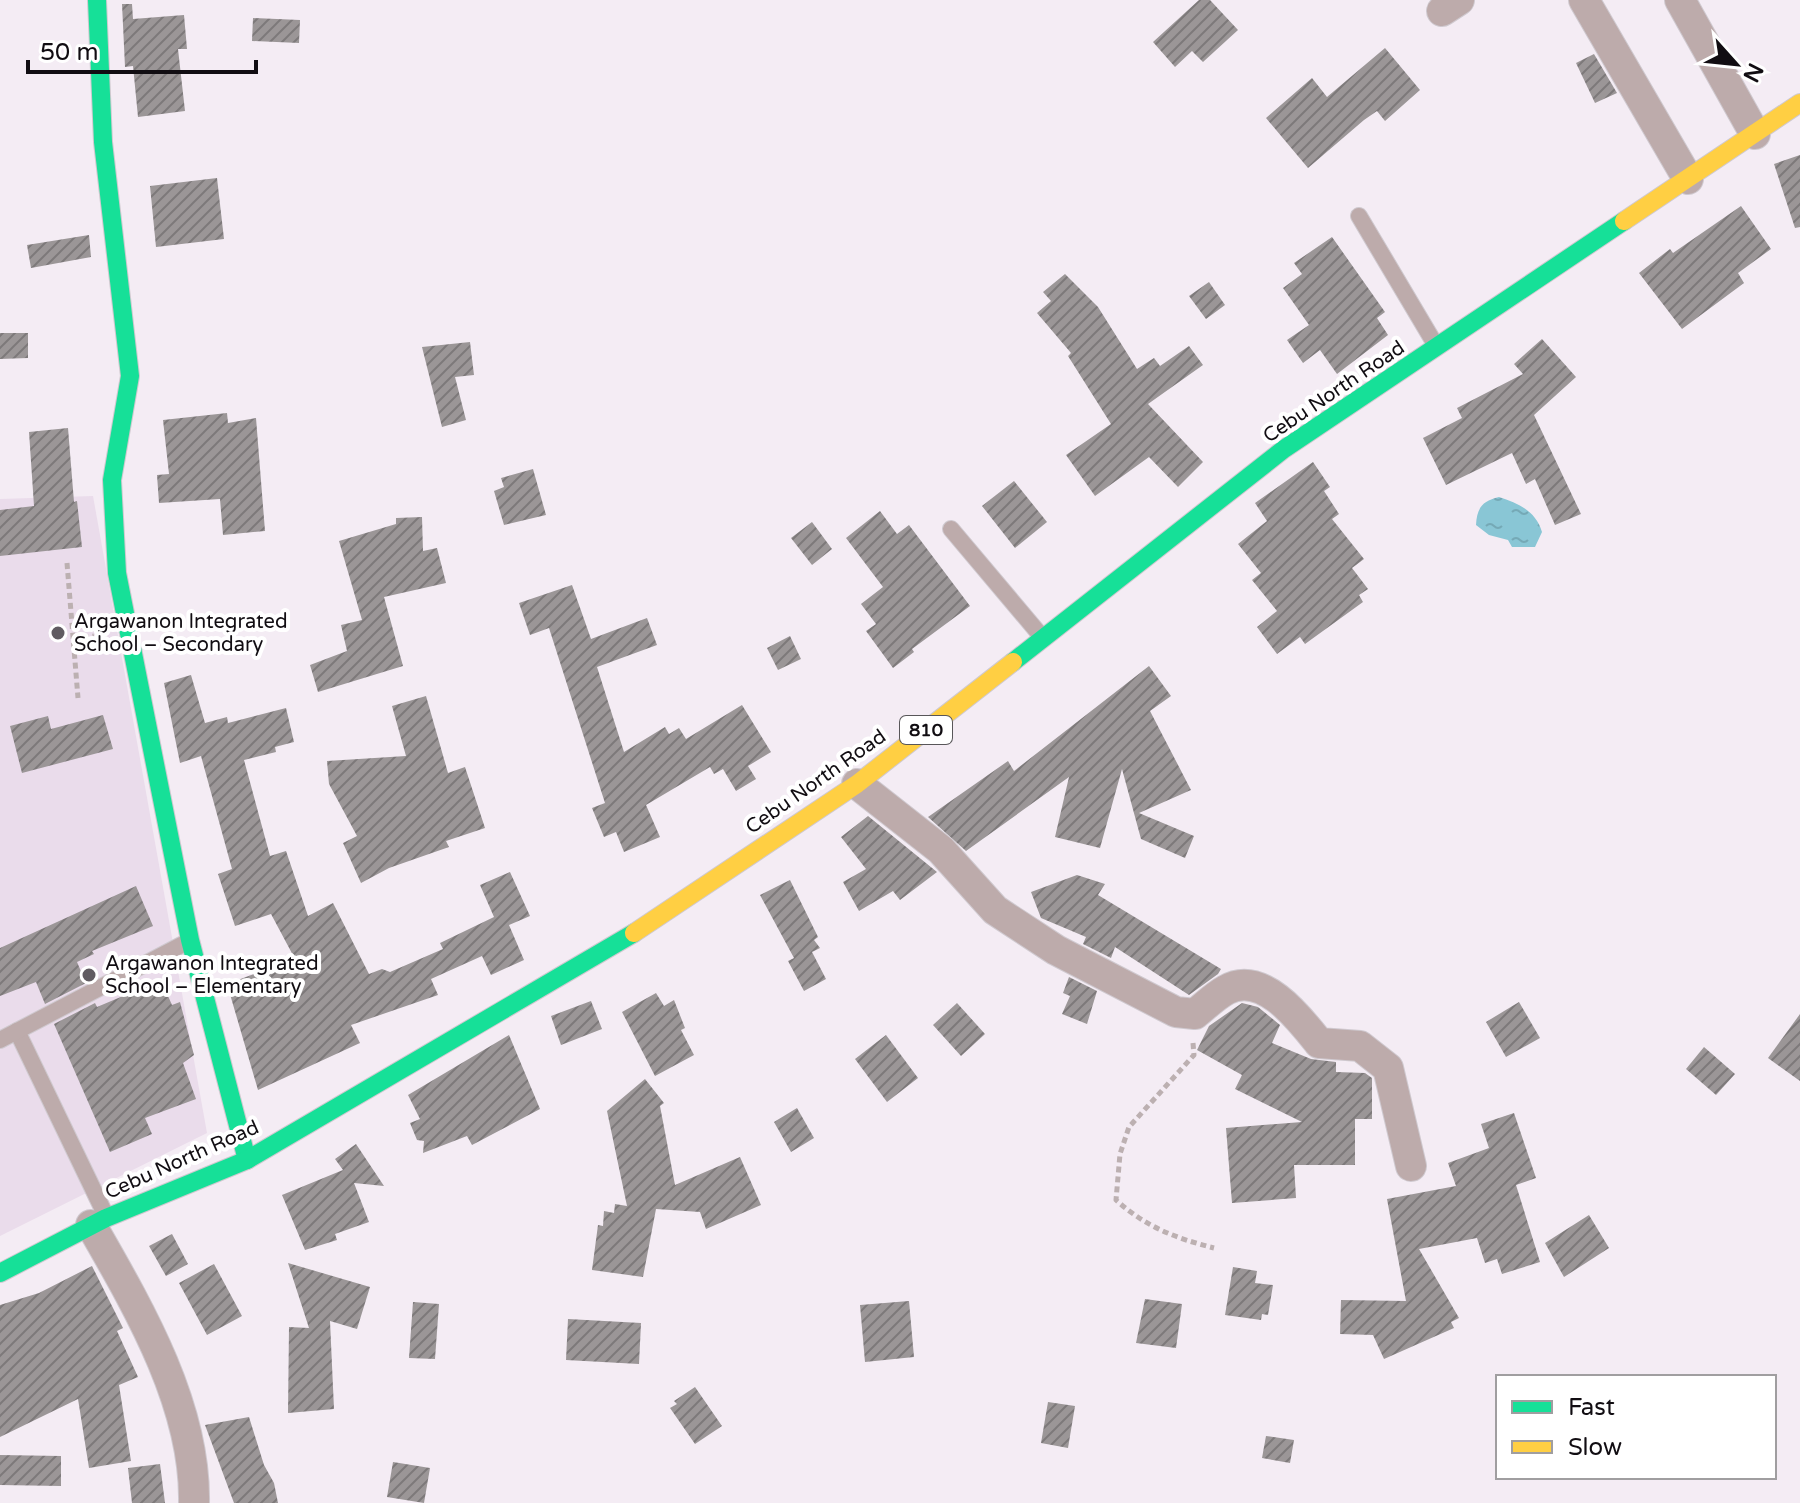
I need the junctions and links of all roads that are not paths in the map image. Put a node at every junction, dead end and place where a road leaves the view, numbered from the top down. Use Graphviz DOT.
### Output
graph roads {
  1 [pos="97,0"];
  2 [pos="1584,0"];
  3 [pos="1680,0"];
  4 [pos="1800,103"];
  5 [pos="1755,134"];
  6 [pos="1688,179"];
  7 [pos="1359,216"];
  8 [pos="1438,349"];
  9 [pos="951,529"];
  10 [pos="1043,639"];
  11 [pos="857,784"];
  12 [pos="190,940"];
  13 [pos="17,1031"];
  14 [pos="0,1040"];
  15 [pos="247,1160"];
  16 [pos="1411,1166"];
  17 [pos="99,1221"];
  18 [pos="0,1273"];
  19 [pos="194,1503"];
  1 -- 12 [label="main road"];
  2 -- 6 [label="street"];
  3 -- 5 [label="street"];
  4 -- 5 [label="main road, Cebu North Road / 810"];
  5 -- 6 [label="main road, Cebu North Road / 810"];
  6 -- 8 [label="main road, Cebu North Road / 810"];
  7 -- 8 [label="lane"];
  8 -- 10 [label="main road, Cebu North Road / 810"];
  9 -- 10 [label="lane"];
  10 -- 11 [label="main road, Cebu North Road / 810"];
  11 -- 15 [label="main road, Cebu North Road / 810"];
  11 -- 16 [label="street"];
  12 -- 13 [label="lane"];
  12 -- 15 [label="main road"];
  13 -- 14 [label="lane"];
  13 -- 17 [label="lane"];
  15 -- 17 [label="main road, Cebu North Road / 810"];
  17 -- 18 [label="main road, Cebu North Road / 810"];
  17 -- 19 [label="street"];
}
